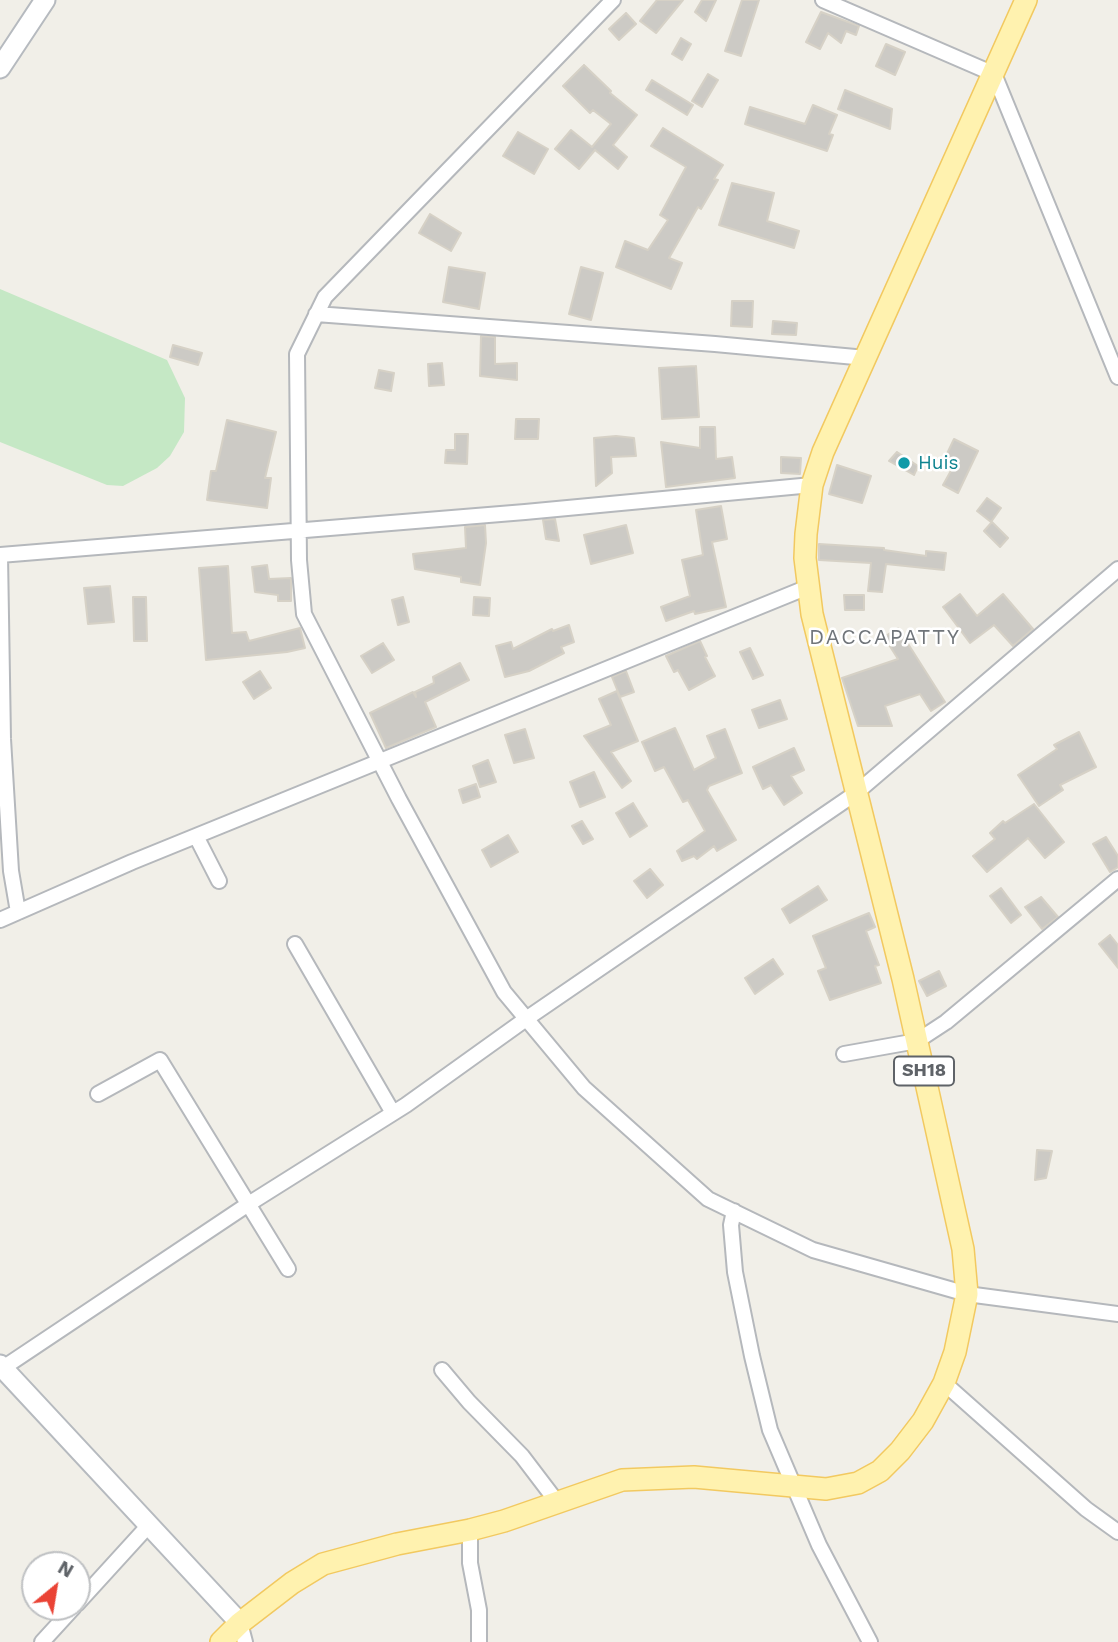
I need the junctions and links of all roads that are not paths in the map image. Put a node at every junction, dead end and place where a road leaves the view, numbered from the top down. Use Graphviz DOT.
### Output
graph roads {
  1 [pos="45,0"];
  2 [pos="613,0"];
  3 [pos="823,0"];
  4 [pos="1026,0"];
  5 [pos="0,68"];
  6 [pos="993,74"];
  7 [pos="316,314"];
  8 [pos="866,358"];
  9 [pos="1118,377"];
  10 [pos="812,485"];
  11 [pos="299,530"];
  12 [pos="0,555"];
  13 [pos="1118,569"];
  14 [pos="808,587"];
  15 [pos="380,761"];
  16 [pos="856,793"];
  17 [pos="196,836"];
  18 [pos="1118,878"];
  19 [pos="219,881"];
  20 [pos="18,912"];
  21 [pos="0,920"];
  22 [pos="295,944"];
  23 [pos="526,1019"];
  24 [pos="917,1041"];
  25 [pos="844,1054"];
  26 [pos="98,1094"];
  27 [pos="393,1113"];
  28 [pos="247,1205"];
  29 [pos="734,1211"];
  30 [pos="288,1269"];
  31 [pos="967,1294"];
  32 [pos="1118,1314"];
  33 [pos="1,1368"];
  34 [pos="442,1370"];
  35 [pos="944,1383"];
  36 [pos="794,1488"];
  37 [pos="557,1502"];
  38 [pos="149,1525"];
  39 [pos="470,1530"];
  40 [pos="1118,1532"];
  41 [pos="91,1589"];
  42 [pos="61,1621"];
  43 [pos="242,1633"];
  44 [pos="42,1642"];
  45 [pos="221,1642"];
  46 [pos="479,1642"];
  47 [pos="870,1642"];
  1 -- 5 [label="street"];
  2 -- 7 [label="street"];
  3 -- 6 [label="street"];
  4 -- 6 [label="main road, SH18"];
  6 -- 8 [label="main road, SH18"];
  6 -- 9 [label="street"];
  7 -- 8 [label="street"];
  7 -- 11 [label="street"];
  8 -- 10 [label="main road, SH18"];
  10 -- 11 [label="street"];
  10 -- 14 [label="main road, SH18"];
  11 -- 12 [label="street"];
  11 -- 15 [label="street"];
  12 -- 20 [label="street"];
  13 -- 16 [label="street"];
  14 -- 15 [label="street"];
  14 -- 16 [label="main road, SH18"];
  15 -- 17 [label="street"];
  15 -- 23 [label="street"];
  16 -- 23 [label="street"];
  16 -- 24 [label="main road, SH18"];
  17 -- 19 [label="street"];
  17 -- 20 [label="street"];
  18 -- 24 [label="street"];
  20 -- 21 [label="street"];
  22 -- 27 [label="street"];
  23 -- 27 [label="street"];
  23 -- 29 [label="street"];
  24 -- 25 [label="street"];
  24 -- 31 [label="main road, SH18"];
  26 -- 28 [label="street"];
  27 -- 28 [label="street"];
  28 -- 30 [label="street"];
  28 -- 33 [label="street"];
  29 -- 31 [label="street"];
  29 -- 36 [label="street"];
  31 -- 32 [label="street"];
  31 -- 35 [label="main road, SH18"];
  33 -- 38 [label="street"];
  34 -- 37 [label="street"];
  35 -- 36 [label="main road, SH18"];
  35 -- 40 [label="street"];
  36 -- 37 [label="main road, SH18"];
  36 -- 47 [label="street"];
  37 -- 39 [label="main road, SH18"];
  38 -- 41 [label="street"];
  38 -- 43 [label="street"];
  39 -- 43 [label="main road, SH18"];
  39 -- 46 [label="street"];
  42 -- 44 [label="street"];
  43 -- 45 [label="main road, SH18"];
}
